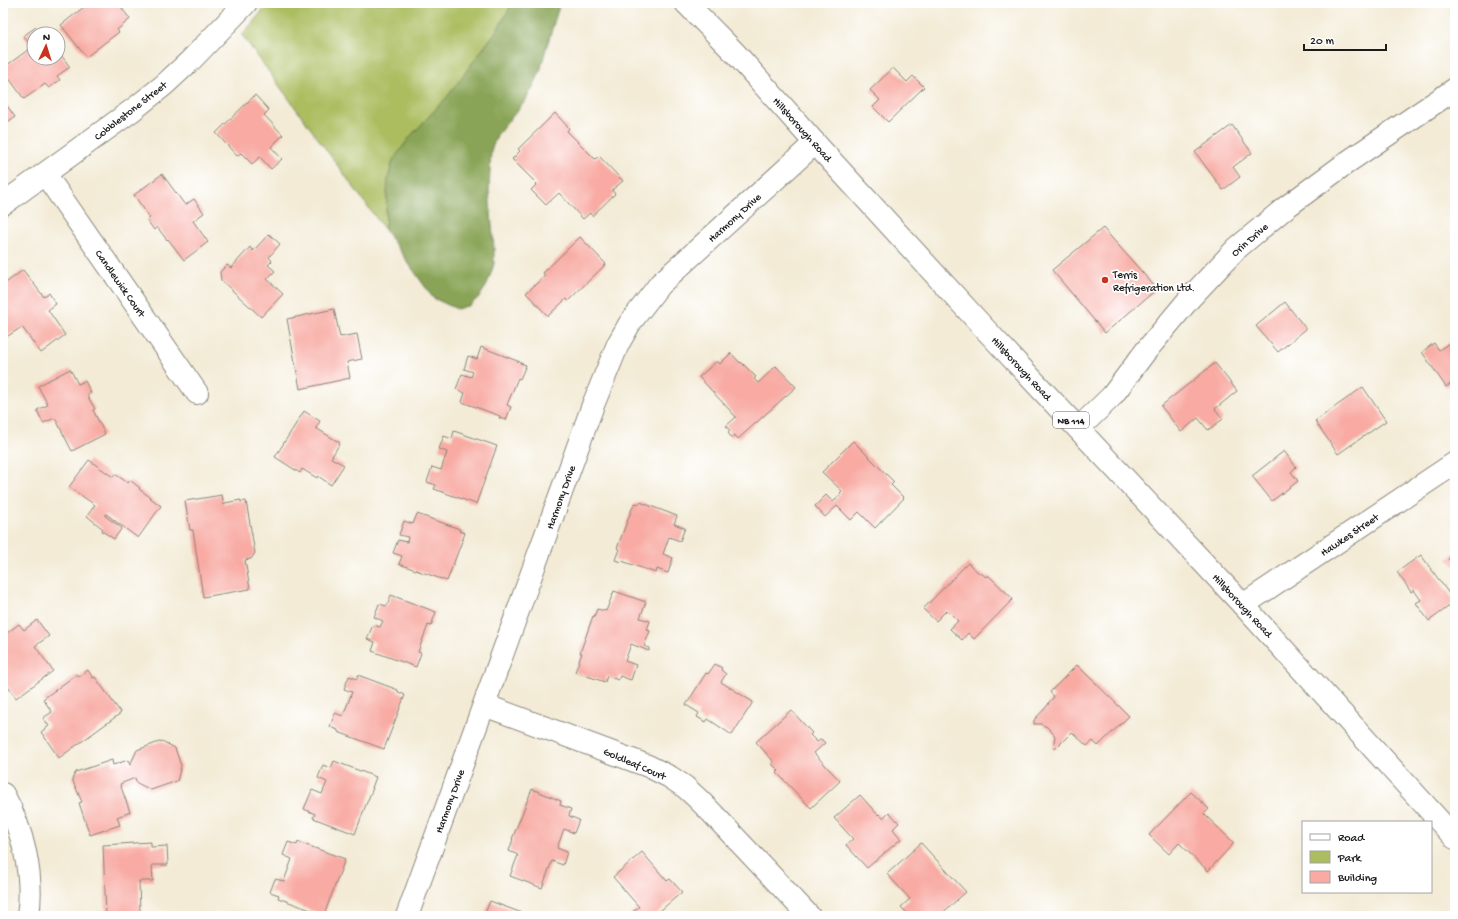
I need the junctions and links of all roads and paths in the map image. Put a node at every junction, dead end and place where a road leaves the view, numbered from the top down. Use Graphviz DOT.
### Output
graph roads {
  1 [pos="246,3"];
  2 [pos="686,3"];
  3 [pos="1455,89"];
  4 [pos="815,143"];
  5 [pos="45,174"];
  6 [pos="3,204"];
  7 [pos="197,393"];
  8 [pos="1079,428"];
  9 [pos="1455,463"];
  10 [pos="1243,604"];
  11 [pos="484,705"];
  12 [pos="3,794"];
  13 [pos="1455,838"];
  14 [pos="28,916"];
  15 [pos="407,916"];
  16 [pos="809,916"];
  1 -- 5 [label="street, Cobblestone Street"];
  2 -- 4 [label="street, Hillsborough Road / NB 114"];
  3 -- 8 [label="street, Orin Drive"];
  4 -- 8 [label="street, Hillsborough Road / NB 114"];
  4 -- 11 [label="street, Harmony Drive"];
  5 -- 6 [label="street, Cobblestone Street"];
  5 -- 7 [label="street, Candlewick Court"];
  8 -- 10 [label="street, Hillsborough Road / NB 114"];
  9 -- 10 [label="street, Hawkes Street"];
  10 -- 13 [label="street, Hillsborough Road / NB 114"];
  11 -- 15 [label="street, Harmony Drive"];
  11 -- 16 [label="street, Goldleaf Court"];
  12 -- 14 [label="street"];
}
